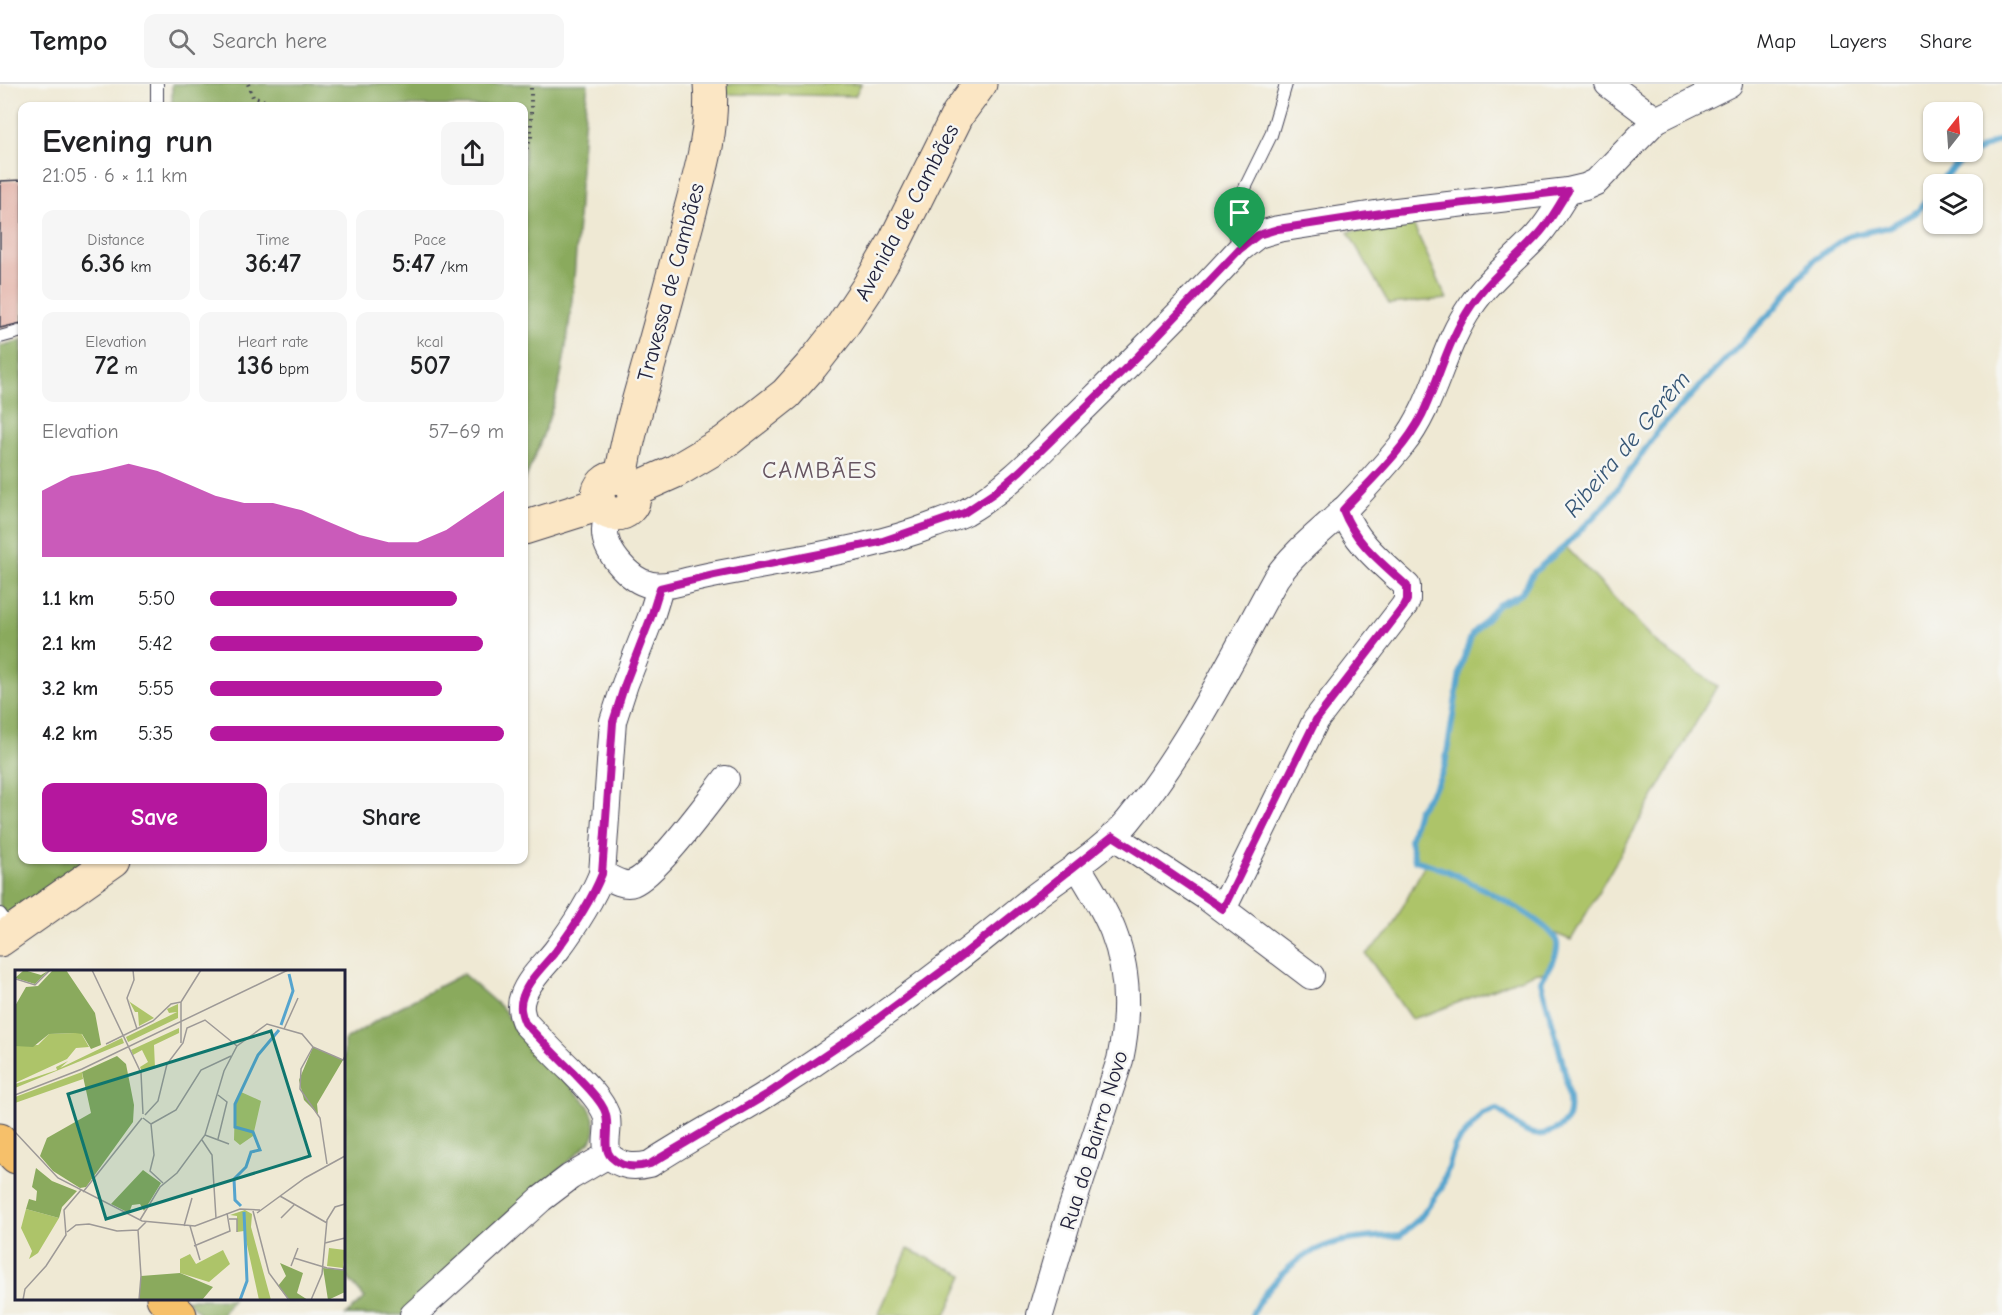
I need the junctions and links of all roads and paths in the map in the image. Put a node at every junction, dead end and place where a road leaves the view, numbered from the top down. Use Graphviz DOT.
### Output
graph roads {
  1 [pos="248,84"];
  2 [pos="531,84"];
  3 [pos="710,84"];
  4 [pos="980,84"];
  5 [pos="1286,84"];
  6 [pos="1608,84"];
  7 [pos="1729,84"];
  8 [pos="267,102"];
  9 [pos="1656,120"];
  10 [pos="528,145"];
  11 [pos="1568,191"];
  12 [pos="1240,249"];
  13 [pos="18,332"];
  14 [pos="0,337"];
  15 [pos="627,485"];
  16 [pos="605,508"];
  17 [pos="1343,510"];
  18 [pos="528,527"];
  19 [pos="660,588"];
  20 [pos="726,779"];
  21 [pos="1113,836"];
  22 [pos="108,864"];
  23 [pos="1077,865"];
  24 [pos="602,874"];
  25 [pos="1223,909"];
  26 [pos="4,928"];
  27 [pos="1311,976"];
  28 [pos="0,1140"];
  29 [pos="15,1155"];
  30 [pos="609,1155"];
  31 [pos="165,1300"];
  32 [pos="180,1315"];
  33 [pos="413,1315"];
  34 [pos="1040,1315"];
  1 -- 8 [label="path"];
  2 -- 10 [label="path"];
  3 -- 15 [label="street, Travessa de Cambães"];
  4 -- 15 [label="street, Avenida de Cambães"];
  5 -- 12 [label="lane"];
  6 -- 9 [label="street"];
  7 -- 9 [label="street"];
  9 -- 11 [label="street"];
  11 -- 12 [label="street"];
  11 -- 17 [label="street"];
  12 -- 19 [label="street"];
  13 -- 14 [label="lane"];
  15 -- 16 [label="street, Avenida de Cambães"];
  16 -- 18 [label="street"];
  16 -- 19 [label="street"];
  17 -- 21 [label="street"];
  17 -- 25 [label="street"];
  19 -- 24 [label="street"];
  20 -- 24 [label="street"];
  21 -- 23 [label="street"];
  21 -- 25 [label="street"];
  22 -- 26 [label="street"];
  23 -- 30 [label="street"];
  23 -- 34 [label="street, Rua do Bairro Novo"];
  24 -- 30 [label="street"];
  25 -- 27 [label="street"];
  28 -- 29 [label="main road"];
  30 -- 33 [label="street"];
  31 -- 32 [label="main road"];
}
